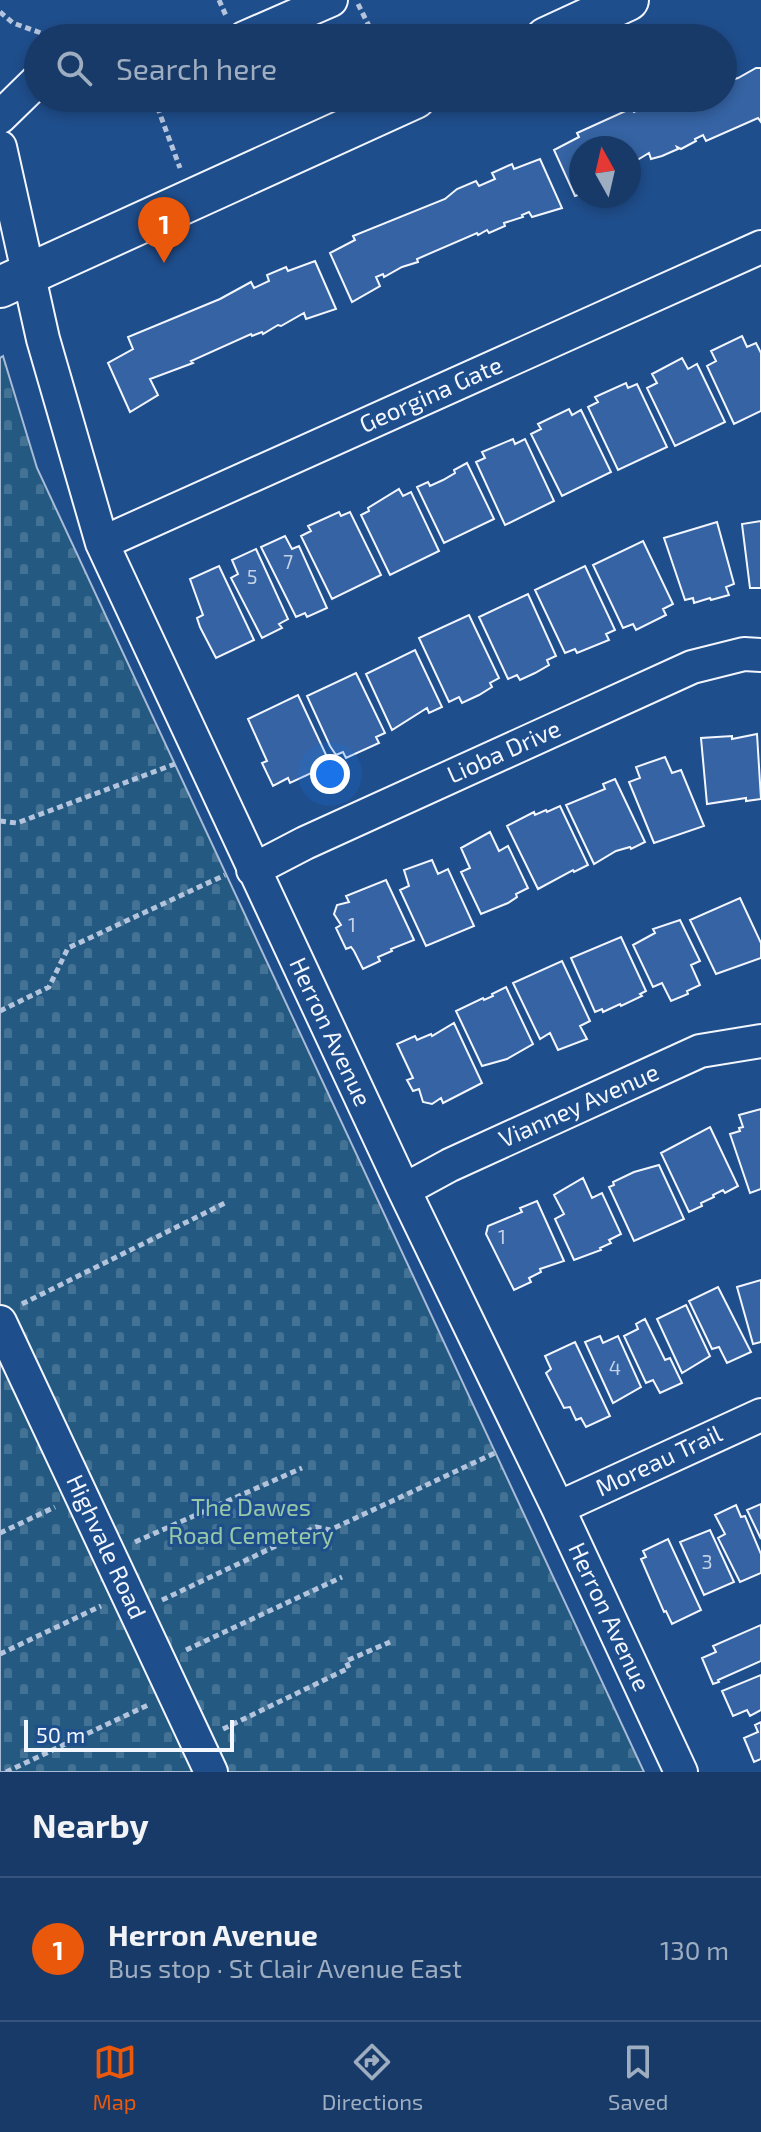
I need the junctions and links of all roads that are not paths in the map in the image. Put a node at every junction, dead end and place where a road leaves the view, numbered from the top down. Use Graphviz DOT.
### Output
graph roads {
  1 [pos="331,0"];
  2 [pos="628,0"];
  3 [pos="276,24"];
  4 [pos="576,24"];
  5 [pos="24,94"];
  6 [pos="384,112"];
  7 [pos="0,117"];
  8 [pos="0,147"];
  9 [pos="761,247"];
  10 [pos="14,281"];
  11 [pos="102,543"];
  12 [pos="761,655"];
  13 [pos="240,872"];
  14 [pos="761,1041"];
  15 [pos="404,1190"];
  16 [pos="7,1315"];
  17 [pos="761,1415"];
  18 [pos="558,1508"];
  19 [pos="211,1772"];
  20 [pos="681,1772"];
  1 -- 3 [label="street"];
  2 -- 4 [label="main road"];
  5 -- 7 [label="street"];
  6 -- 10 [label="main road"];
  8 -- 10 [label="street, Herron Avenue"];
  9 -- 11 [label="street, Georgina Gate"];
  10 -- 11 [label="street, Herron Avenue"];
  11 -- 13 [label="street, Herron Avenue"];
  12 -- 13 [label="street, Lioba Drive"];
  13 -- 15 [label="street, Herron Avenue"];
  14 -- 15 [label="street, Vianney Avenue"];
  15 -- 18 [label="street, Herron Avenue"];
  16 -- 19 [label="street, Highvale Road"];
  17 -- 18 [label="street, Moreau Trail"];
  18 -- 20 [label="street, Herron Avenue"];
}
